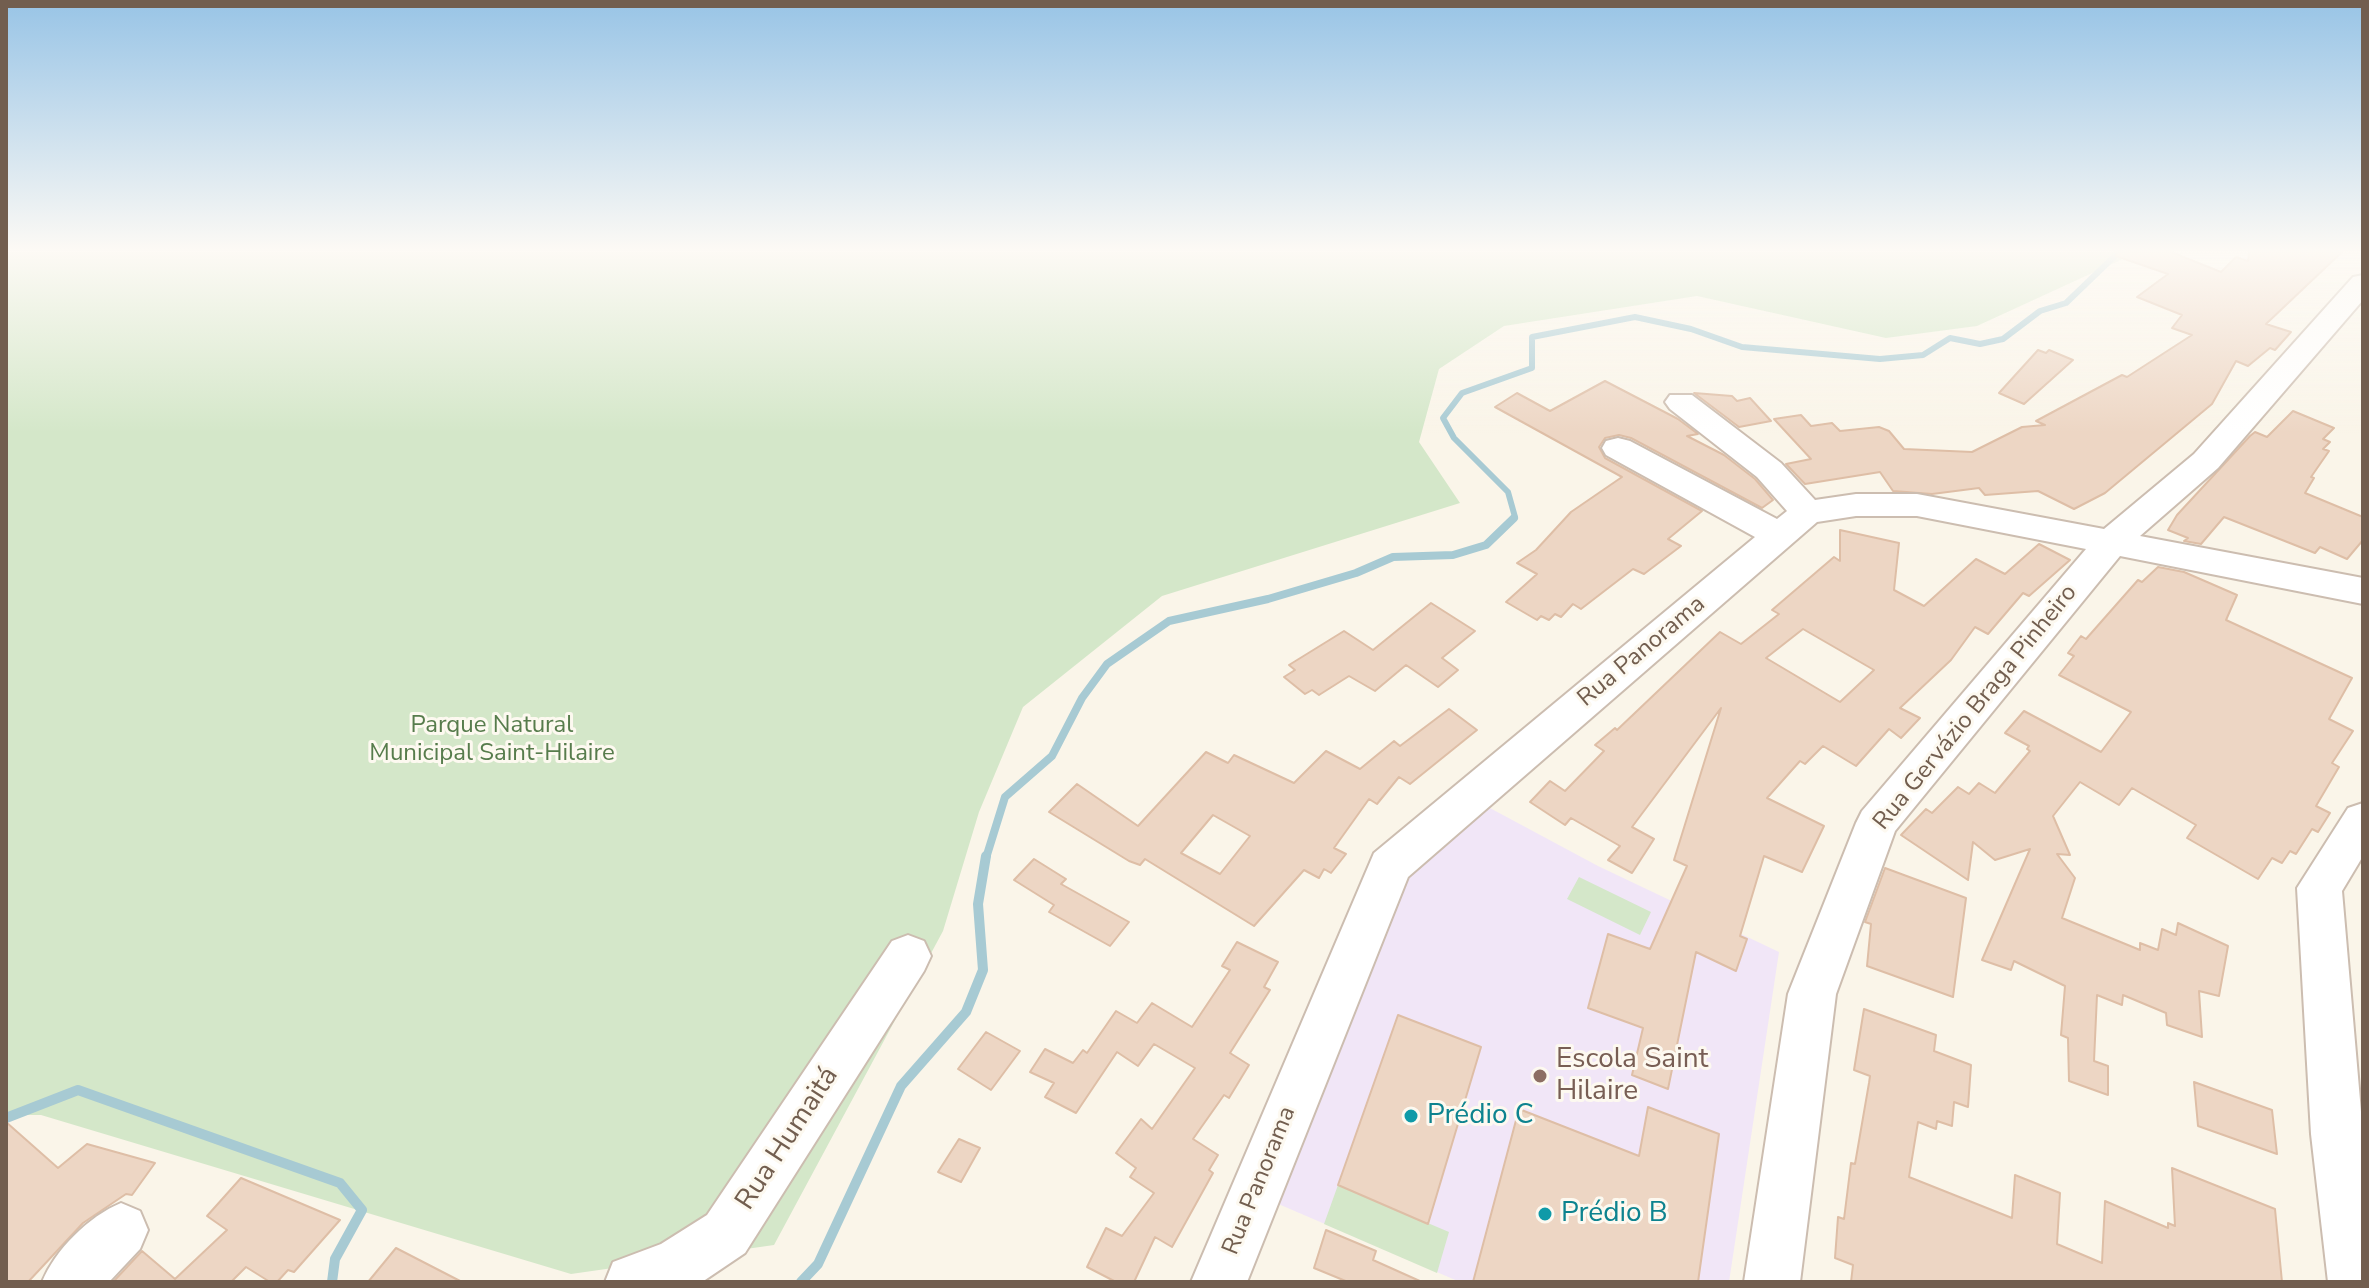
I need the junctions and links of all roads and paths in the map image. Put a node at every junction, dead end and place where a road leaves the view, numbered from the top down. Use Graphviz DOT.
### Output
graph roads {
  1 [pos="2337,312"];
  2 [pos="1681,402"];
  3 [pos="1618,448"];
  4 [pos="1793,524"];
  5 [pos="2113,541"];
  6 [pos="2363,591"];
  7 [pos="2363,820"];
  8 [pos="908,956"];
  9 [pos="121,1230"];
  10 [pos="70,1282"];
  11 [pos="633,1282"];
  12 [pos="1219,1282"];
  13 [pos="1772,1282"];
  14 [pos="2356,1282"];
  1 -- 5 [label="street, Rua Gervázio Braga Pinheiro"];
  2 -- 4 [label="street"];
  3 -- 4 [label="street"];
  4 -- 5 [label="street"];
  4 -- 12 [label="street, Rua Panorama"];
  5 -- 6 [label="street"];
  5 -- 13 [label="street, Rua Gervázio Braga Pinheiro"];
  7 -- 14 [label="street"];
  8 -- 11 [label="street, Rua Humaitá"];
  9 -- 10 [label="street"];
}
